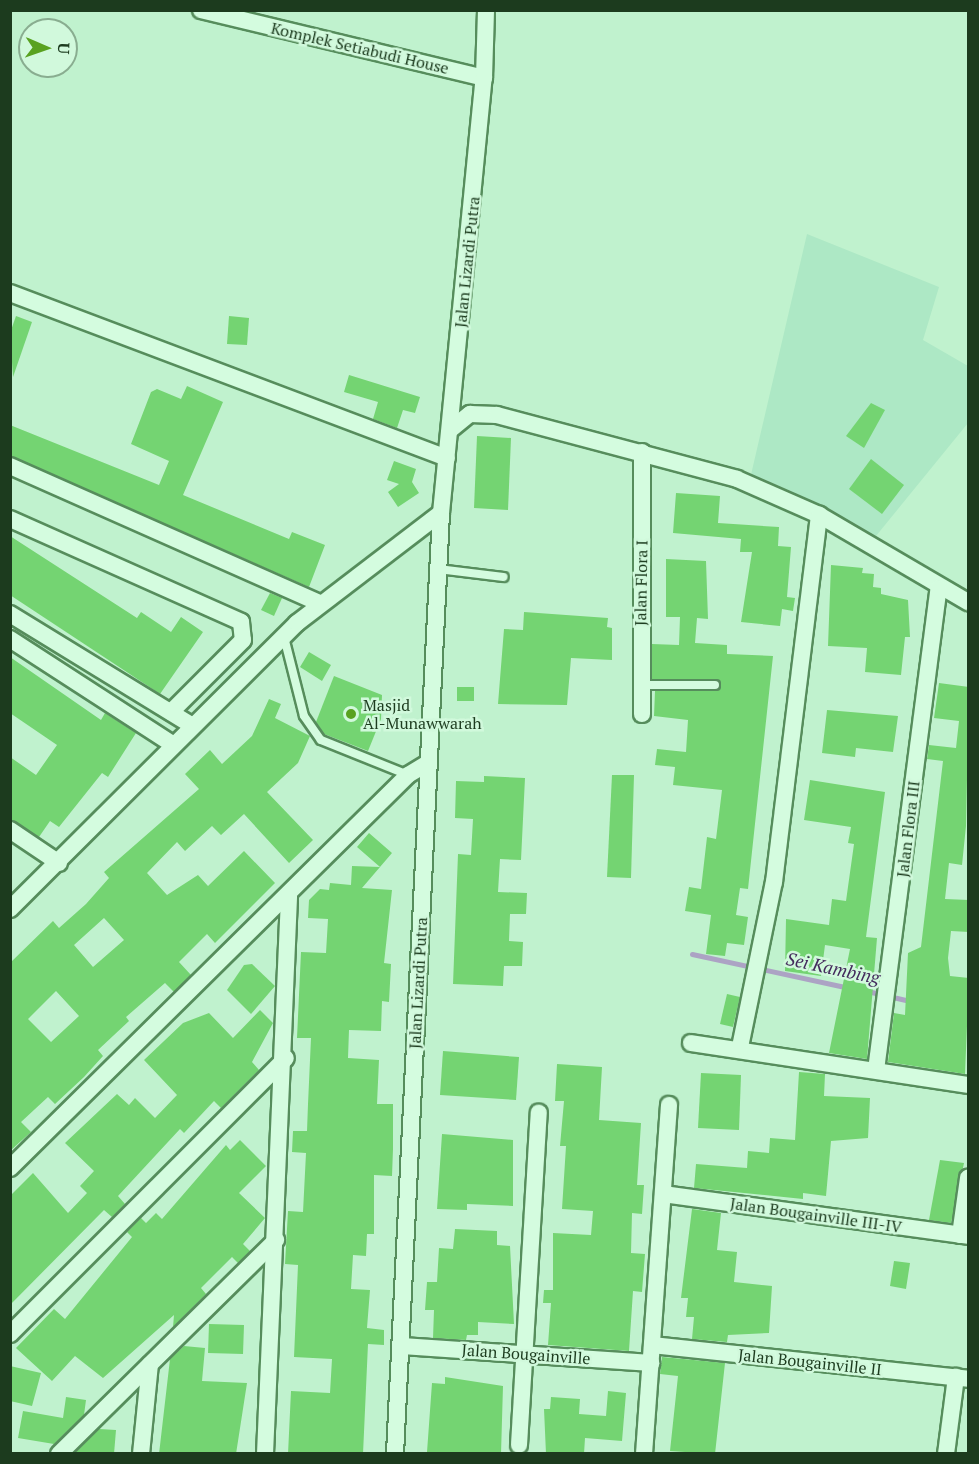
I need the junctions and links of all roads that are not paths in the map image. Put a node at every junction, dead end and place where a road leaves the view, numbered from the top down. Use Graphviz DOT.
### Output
graph roads {
  1 [pos="201,10"];
  2 [pos="486,10"];
  3 [pos="484,78"];
  4 [pos="10,294"];
  5 [pos="450,430"];
  6 [pos="642,452"];
  7 [pos="447,458"];
  8 [pos="10,466"];
  9 [pos="441,513"];
  10 [pos="819,515"];
  11 [pos="10,519"];
  12 [pos="438,569"];
  13 [pos="504,577"];
  14 [pos="939,588"];
  15 [pos="969,602"];
  16 [pos="316,606"];
  17 [pos="10,614"];
  18 [pos="284,637"];
  19 [pos="10,639"];
  20 [pos="106,677"];
  21 [pos="640,685"];
  22 [pos="716,685"];
  23 [pos="91,694"];
  24 [pos="171,712"];
  25 [pos="642,714"];
  26 [pos="192,725"];
  27 [pos="174,745"];
  28 [pos="428,763"];
  29 [pos="408,775"];
  30 [pos="10,830"];
  31 [pos="58,863"];
  32 [pos="289,897"];
  33 [pos="10,909"];
  34 [pos="691,1043"];
  35 [pos="740,1047"];
  36 [pos="286,1058"];
  37 [pos="876,1070"];
  38 [pos="969,1085"];
  39 [pos="669,1105"];
  40 [pos="539,1113"];
  41 [pos="10,1168"];
  42 [pos="969,1178"];
  43 [pos="663,1194"];
  44 [pos="964,1236"];
  45 [pos="276,1240"];
  46 [pos="10,1334"];
  47 [pos="652,1345"];
  48 [pos="402,1346"];
  49 [pos="524,1354"];
  50 [pos="651,1363"];
  51 [pos="150,1364"];
  52 [pos="962,1378"];
  53 [pos="519,1445"];
  54 [pos="59,1454"];
  55 [pos="141,1454"];
  56 [pos="265,1454"];
  57 [pos="395,1454"];
  58 [pos="644,1454"];
  59 [pos="946,1454"];
  1 -- 3 [label="street, Komplek Setiabudi House"];
  2 -- 3 [label="street, Jalan Lizardi Putra"];
  3 -- 5 [label="street, Jalan Lizardi Putra"];
  4 -- 7 [label="street"];
  5 -- 6 [label="street"];
  5 -- 7 [label="street, Jalan Lizardi Putra"];
  6 -- 10 [label="street"];
  6 -- 21 [label="street, Jalan Flora I"];
  7 -- 9 [label="street, Jalan Lizardi Putra"];
  8 -- 16 [label="street"];
  9 -- 12 [label="street, Jalan Lizardi Putra"];
  9 -- 16 [label="street"];
  10 -- 14 [label="street"];
  10 -- 35 [label="street"];
  11 -- 24 [label="street"];
  12 -- 13 [label="lane"];
  12 -- 28 [label="street, Jalan Lizardi Putra"];
  14 -- 15 [label="street"];
  14 -- 37 [label="street, Jalan Flora III"];
  16 -- 18 [label="street"];
  17 -- 20 [label="street"];
  18 -- 26 [label="street"];
  18 -- 29 [label="lane"];
  19 -- 23 [label="street"];
  20 -- 23 [label="street"];
  20 -- 24 [label="street"];
  21 -- 22 [label="lane"];
  21 -- 25 [label="street, Jalan Flora I"];
  23 -- 27 [label="street"];
  24 -- 26 [label="street"];
  26 -- 27 [label="street"];
  27 -- 31 [label="street"];
  28 -- 29 [label="street"];
  28 -- 48 [label="street, Jalan Lizardi Putra"];
  29 -- 32 [label="street"];
  30 -- 31 [label="street"];
  31 -- 33 [label="street"];
  32 -- 36 [label="street"];
  32 -- 41 [label="street"];
  34 -- 35 [label="street"];
  35 -- 37 [label="street"];
  36 -- 45 [label="street"];
  36 -- 46 [label="street"];
  37 -- 38 [label="street"];
  39 -- 43 [label="street"];
  40 -- 49 [label="street"];
  42 -- 44 [label="street"];
  43 -- 44 [label="street, Jalan Bougainville III-IV"];
  43 -- 47 [label="street"];
  45 -- 51 [label="street"];
  45 -- 56 [label="street"];
  47 -- 50 [label="street"];
  47 -- 52 [label="street, Jalan Bougainville II"];
  48 -- 49 [label="street, Jalan Bougainville"];
  48 -- 57 [label="street, Jalan Lizardi Putra"];
  49 -- 50 [label="street, Jalan Bougainville"];
  49 -- 53 [label="street"];
  50 -- 58 [label="street"];
  51 -- 54 [label="street"];
  51 -- 55 [label="street"];
  52 -- 59 [label="street"];
}
